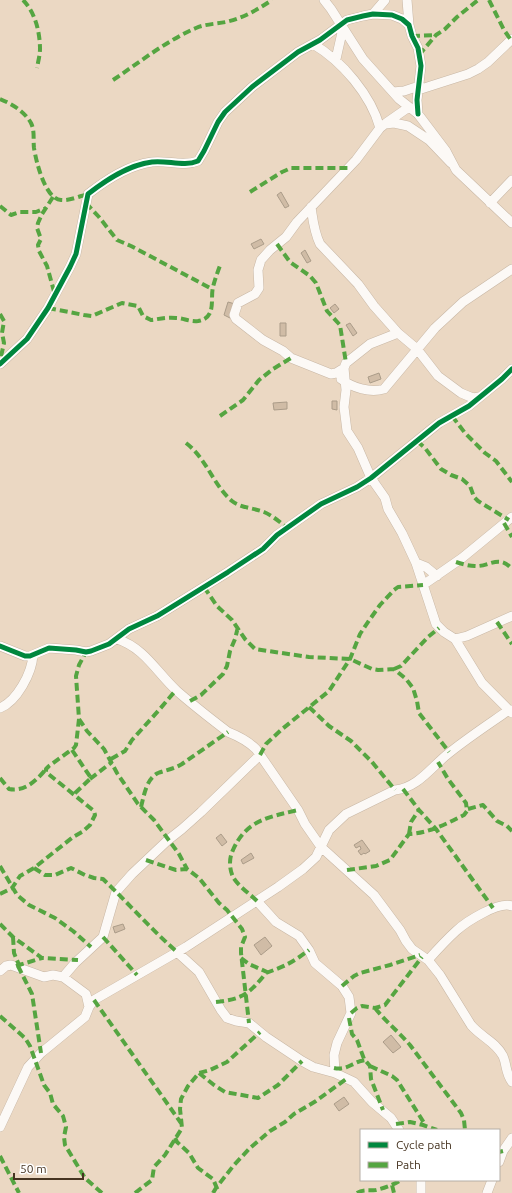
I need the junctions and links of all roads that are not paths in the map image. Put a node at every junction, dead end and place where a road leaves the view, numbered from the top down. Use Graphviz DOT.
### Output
graph roads {
  1 [pos="324,0"];
  2 [pos="384,0"];
  3 [pos="408,0"];
  4 [pos="331,9"];
  5 [pos="373,14"];
  6 [pos="354,18"];
  7 [pos="409,25"];
  8 [pos="342,26"];
  9 [pos="511,43"];
  10 [pos="313,44"];
  11 [pos="336,60"];
  12 [pos="419,88"];
  13 [pos="393,92"];
  14 [pos="409,107"];
  15 [pos="418,114"];
  16 [pos="382,126"];
  17 [pos="451,163"];
  18 [pos="512,180"];
  19 [pos="490,203"];
  20 [pos="311,207"];
  21 [pos="512,223"];
  22 [pos="512,269"];
  23 [pos="398,333"];
  24 [pos="417,349"];
  25 [pos="0,364"];
  26 [pos="344,368"];
  27 [pos="512,369"];
  28 [pos="331,374"];
  29 [pos="345,382"];
  30 [pos="479,397"];
  31 [pos="371,478"];
  32 [pos="512,517"];
  33 [pos="416,563"];
  34 [pos="437,576"];
  35 [pos="423,585"];
  36 [pos="512,616"];
  37 [pos="117,639"];
  38 [pos="455,639"];
  39 [pos="0,646"];
  40 [pos="33,655"];
  41 [pos="0,708"];
  42 [pos="511,711"];
  43 [pos="260,756"];
  44 [pos="322,847"];
  45 [pos="257,901"];
  46 [pos="512,904"];
  47 [pos="177,952"];
  48 [pos="428,960"];
  49 [pos="0,971"];
  50 [pos="63,977"];
  51 [pos="89,1007"];
  52 [pos="335,1073"];
  53 [pos="512,1082"];
  54 [pos="0,1126"];
  55 [pos="398,1129"];
  56 [pos="512,1138"];
  57 [pos="500,1159"];
  58 [pos="421,1181"];
  59 [pos="492,1181"];
  60 [pos="421,1193"];
  61 [pos="487,1193"];
  1 -- 4 [label="street"];
  2 -- 5 [label="street"];
  3 -- 7 [label="street"];
  4 -- 6 [label="street"];
  4 -- 8 [label="street"];
  5 -- 6 [label="street"];
  5 -- 7 [label="street"];
  6 -- 8 [label="street"];
  7 -- 12 [label="street"];
  8 -- 10 [label="street"];
  8 -- 11 [label="street"];
  8 -- 13 [label="street"];
  9 -- 12 [label="street"];
  10 -- 11 [label="street"];
  10 -- 25 [label="street"];
  11 -- 16 [label="street"];
  12 -- 13 [label="street"];
  12 -- 15 [label="street"];
  13 -- 14 [label="street"];
  14 -- 15 [label="street"];
  14 -- 16 [label="street"];
  15 -- 17 [label="street"];
  16 -- 17 [label="street"];
  16 -- 20 [label="street"];
  17 -- 19 [label="street"];
  18 -- 19 [label="street"];
  19 -- 21 [label="street"];
  20 -- 23 [label="street"];
  20 -- 28 [label="street"];
  22 -- 24 [label="street"];
  23 -- 24 [label="street"];
  23 -- 26 [label="street"];
  24 -- 29 [label="street"];
  24 -- 30 [label="street"];
  26 -- 28 [label="street"];
  26 -- 29 [label="street"];
  27 -- 30 [label="street"];
  28 -- 29 [label="street"];
  29 -- 31 [label="street"];
  30 -- 31 [label="street"];
  31 -- 33 [label="street"];
  31 -- 37 [label="street"];
  32 -- 34 [label="street"];
  33 -- 34 [label="street"];
  33 -- 35 [label="street"];
  34 -- 35 [label="street"];
  35 -- 38 [label="street"];
  36 -- 38 [label="street"];
  37 -- 40 [label="street"];
  37 -- 43 [label="street"];
  38 -- 42 [label="street"];
  39 -- 40 [label="street"];
  40 -- 41 [label="street"];
  42 -- 44 [label="street"];
  43 -- 44 [label="street"];
  43 -- 50 [label="street"];
  44 -- 45 [label="street"];
  44 -- 48 [label="street"];
  45 -- 47 [label="street"];
  45 -- 52 [label="street"];
  46 -- 48 [label="street"];
  47 -- 51 [label="street"];
  47 -- 52 [label="street"];
  48 -- 53 [label="street"];
  49 -- 50 [label="street"];
  50 -- 51 [label="street"];
  51 -- 54 [label="street"];
  52 -- 55 [label="street"];
  56 -- 57 [label="street"];
  58 -- 60 [label="street"];
  59 -- 61 [label="street"];
}
